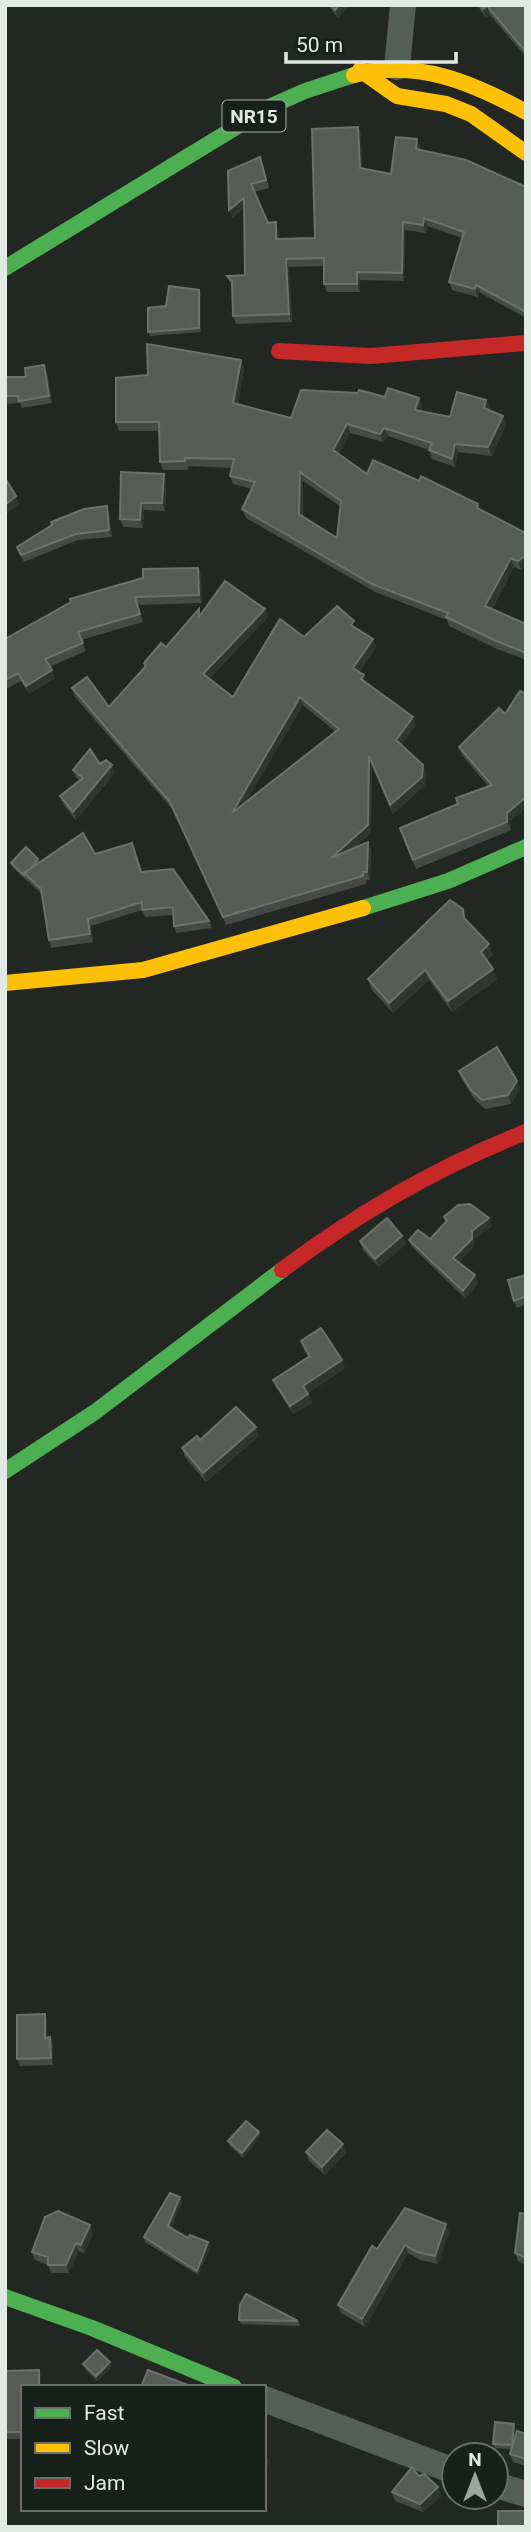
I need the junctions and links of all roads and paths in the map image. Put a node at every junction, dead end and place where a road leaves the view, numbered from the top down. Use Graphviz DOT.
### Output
graph roads {
  1 [pos="403,5"];
  2 [pos="397,67"];
  3 [pos="360,70"];
  4 [pos="526,112"];
  5 [pos="526,153"];
  6 [pos="5,268"];
  7 [pos="526,343"];
  8 [pos="279,351"];
  9 [pos="526,847"];
  10 [pos="5,983"];
  11 [pos="526,1132"];
  12 [pos="5,1471"];
  13 [pos="5,2297"];
  14 [pos="229,2385"];
  15 [pos="266,2400"];
  16 [pos="440,2466"];
  1 -- 2 [label="street"];
  2 -- 3 [label="main road, NR15"];
  2 -- 4 [label="main road, NR15"];
  3 -- 5 [label="main road"];
  3 -- 6 [label="main road, NR15"];
  7 -- 8 [label="main road"];
  9 -- 10 [label="main road"];
  11 -- 12 [label="main road"];
  13 -- 14 [label="main road"];
  15 -- 16 [label="street"];
}
